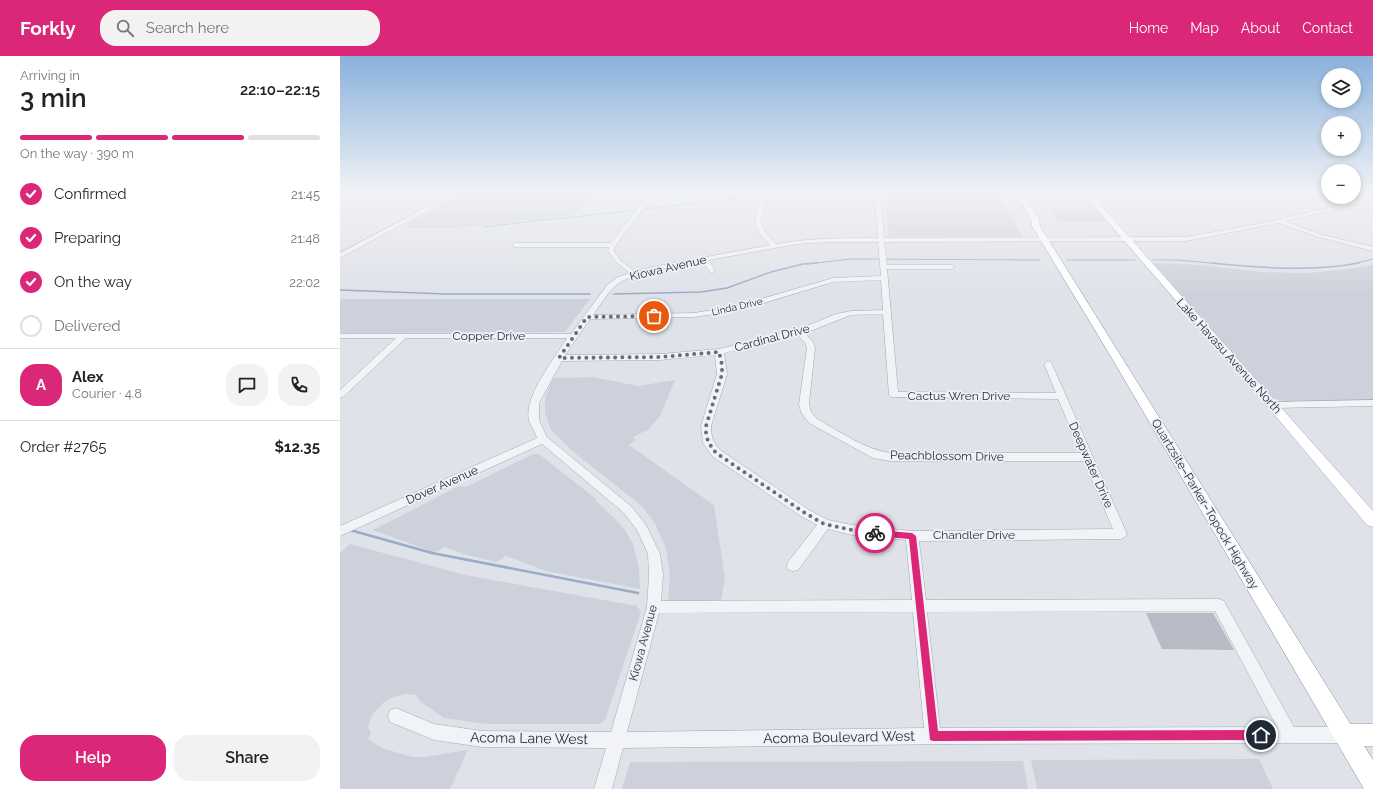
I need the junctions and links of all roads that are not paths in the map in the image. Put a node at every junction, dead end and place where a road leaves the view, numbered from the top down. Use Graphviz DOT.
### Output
graph roads {
  1 [pos="396,226"];
  2 [pos="627,226"];
  3 [pos="758,226"];
  4 [pos="881,226"];
  5 [pos="1036,226"];
  6 [pos="1116,226"];
  7 [pos="1253,226"];
  8 [pos="1293,226"];
  9 [pos="882,240"];
  10 [pos="1044,240"];
  11 [pos="1128,240"];
  12 [pos="514,245"];
  13 [pos="613,245"];
  14 [pos="774,246"];
  15 [pos="1373,249"];
  16 [pos="340,256"];
  17 [pos="705,259"];
  18 [pos="884,267"];
  19 [pos="952,267"];
  20 [pos="712,271"];
  21 [pos="635,274"];
  22 [pos="885,278"];
  23 [pos="888,312"];
  24 [pos="587,317"];
  25 [pos="800,332"];
  26 [pos="340,336"];
  27 [pos="404,336"];
  28 [pos="573,336"];
  29 [pos="719,352"];
  30 [pos="559,358"];
  31 [pos="1048,364"];
  32 [pos="340,395"];
  33 [pos="1061,396"];
  34 [pos="1373,404"];
  35 [pos="1273,405"];
  36 [pos="543,439"];
  37 [pos="1089,457"];
  38 [pos="1373,521"];
  39 [pos="824,524"];
  40 [pos="340,531"];
  41 [pos="1121,534"];
  42 [pos="912,536"];
  43 [pos="793,566"];
  44 [pos="920,606"];
  45 [pos="654,607"];
  46 [pos="396,716"];
  47 [pos="1290,735"];
  48 [pos="1344,735"];
  49 [pos="1373,735"];
  50 [pos="933,736"];
  51 [pos="617,740"];
  52 [pos="1373,782"];
  53 [pos="603,789"];
  1 -- 16 [label="street"];
  2 -- 13 [label="street"];
  3 -- 14 [label="street"];
  4 -- 9 [label="street, Cactus Wren Drive"];
  5 -- 10 [label="highway, Quartzsite–Parker–Topock Highway"];
  6 -- 11 [label="main road, Lake Havasu Avenue North"];
  7 -- 11 [label="street, Kiowa Avenue"];
  8 -- 15 [label="street"];
  9 -- 10 [label="street, Kiowa Avenue"];
  9 -- 14 [label="street, Kiowa Avenue"];
  9 -- 18 [label="street, Cactus Wren Drive"];
  10 -- 11 [label="street, Kiowa Avenue"];
  10 -- 48 [label="highway, Quartzsite–Parker–Topock Highway"];
  11 -- 35 [label="main road, Lake Havasu Avenue North"];
  12 -- 13 [label="street"];
  13 -- 21 [label="street"];
  14 -- 17 [label="street, Kiowa Avenue"];
  17 -- 20 [label="street"];
  17 -- 21 [label="street, Kiowa Avenue"];
  18 -- 19 [label="street"];
  18 -- 22 [label="street, Cactus Wren Drive"];
  21 -- 24 [label="street, Kiowa Avenue"];
  22 -- 23 [label="street, Cactus Wren Drive"];
  22 -- 24 [label="street, Linda Drive"];
  23 -- 25 [label="street, Cardinal Drive"];
  23 -- 33 [label="street, Cactus Wren Drive"];
  24 -- 28 [label="street, Kiowa Avenue"];
  25 -- 29 [label="street, Cardinal Drive"];
  25 -- 37 [label="street, Peachblossom Drive"];
  26 -- 27 [label="street, Copper Drive"];
  27 -- 28 [label="street, Copper Drive"];
  27 -- 32 [label="street"];
  28 -- 30 [label="street, Kiowa Avenue"];
  29 -- 30 [label="street, Cardinal Drive"];
  29 -- 39 [label="street, Chandler Drive"];
  30 -- 36 [label="street, Kiowa Avenue"];
  31 -- 33 [label="street, Deepwater Drive"];
  33 -- 37 [label="street, Deepwater Drive"];
  34 -- 35 [label="street"];
  35 -- 38 [label="main road, Lake Havasu Avenue North"];
  36 -- 40 [label="street, Dover Avenue"];
  36 -- 45 [label="street, Kiowa Avenue"];
  37 -- 41 [label="street, Deepwater Drive"];
  39 -- 42 [label="street, Chandler Drive"];
  39 -- 43 [label="street"];
  41 -- 42 [label="street, Chandler Drive"];
  42 -- 44 [label="street"];
  44 -- 45 [label="street"];
  44 -- 47 [label="street"];
  44 -- 50 [label="street"];
  45 -- 51 [label="street, Kiowa Avenue"];
  46 -- 51 [label="street, Acoma Lane West"];
  47 -- 48 [label="street, Acoma Boulevard West"];
  47 -- 50 [label="street, Acoma Boulevard West"];
  48 -- 49 [label="main road, Acoma Boulevard West"];
  48 -- 52 [label="highway, Quartzsite–Parker–Topock Highway"];
  50 -- 51 [label="street, Acoma Boulevard West"];
  51 -- 53 [label="street, Kiowa Avenue"];
}
